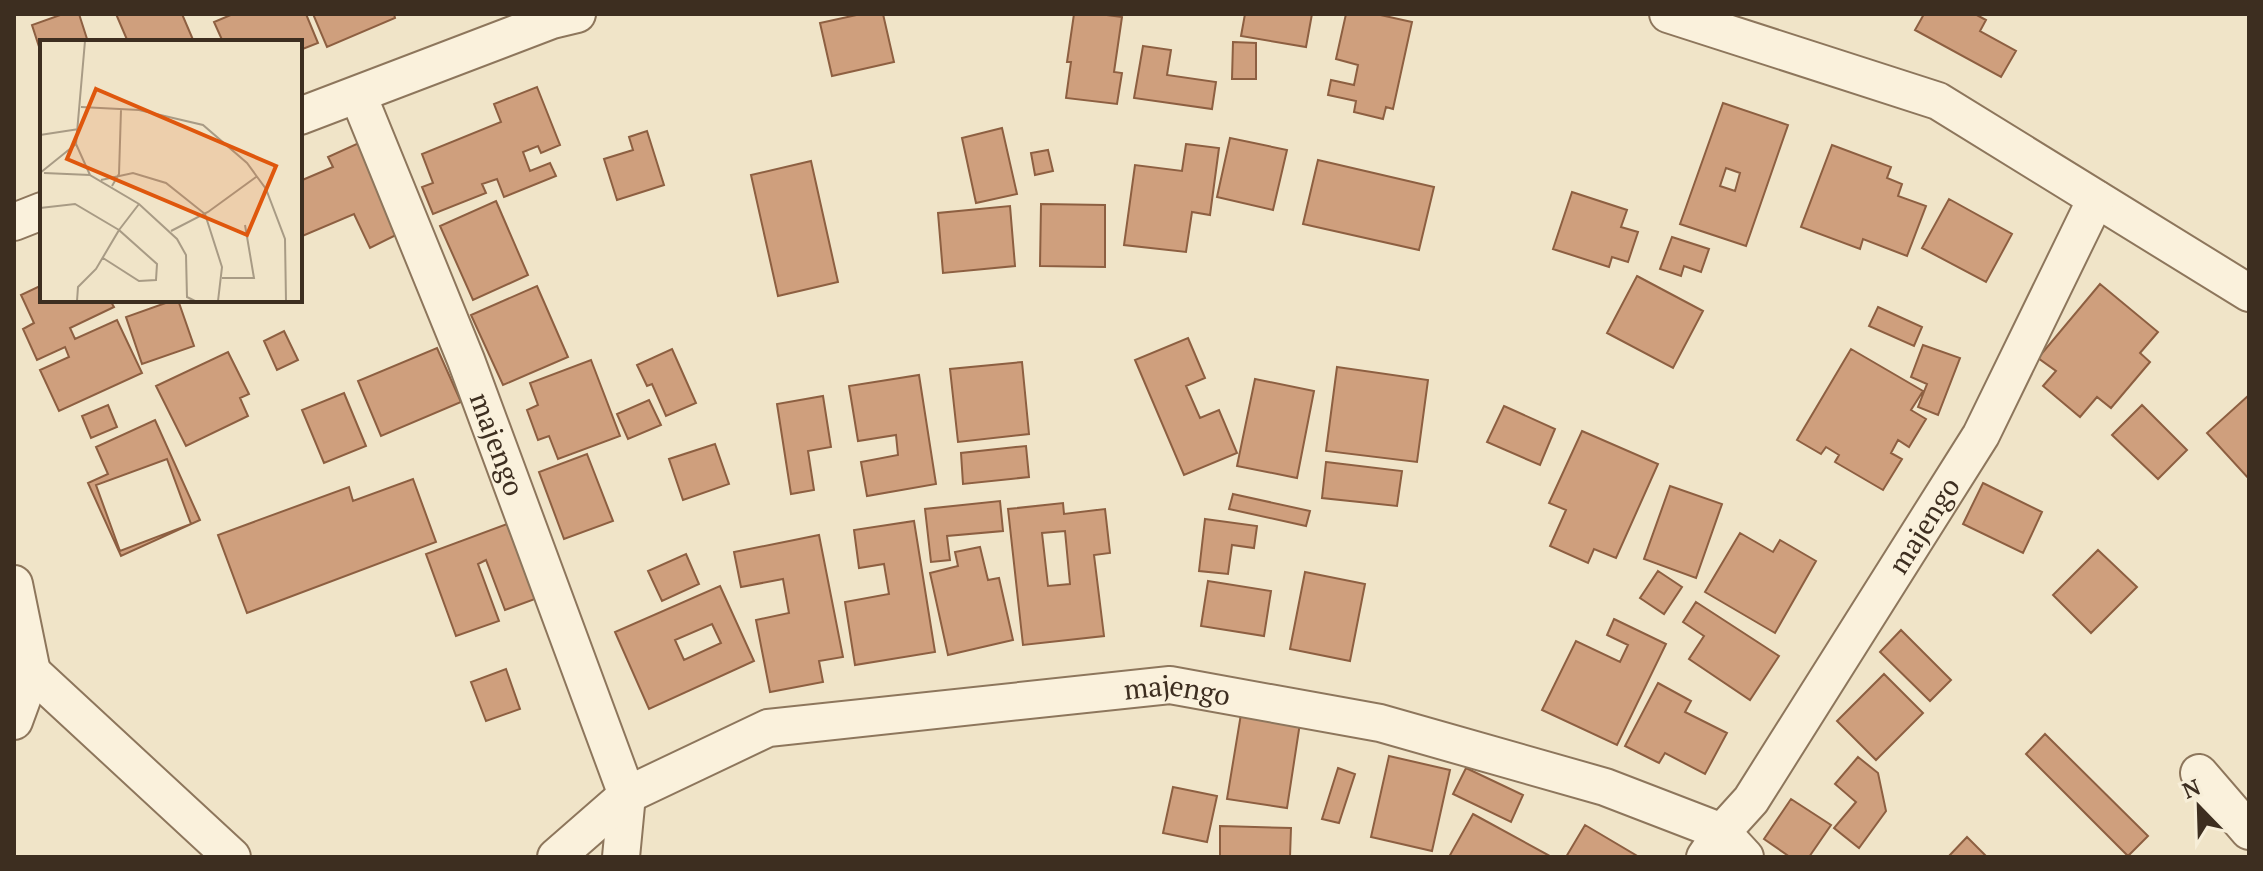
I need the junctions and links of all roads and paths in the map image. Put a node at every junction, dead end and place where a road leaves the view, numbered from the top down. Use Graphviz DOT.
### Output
graph roads {
  1 [pos="577,14"];
  2 [pos="1668,14"];
  3 [pos="358,95"];
  4 [pos="302,115"];
  5 [pos="2096,199"];
  6 [pos="40,212"];
  7 [pos="14,222"];
  8 [pos="2249,293"];
  9 [pos="14,584"];
  10 [pos="32,672"];
  11 [pos="14,721"];
  12 [pos="2199,773"];
  13 [pos="627,795"];
  14 [pos="2249,831"];
  15 [pos="1724,849"];
  16 [pos="232,857"];
  17 [pos="556,857"];
  18 [pos="621,857"];
  1 -- 3 [label="street"];
  2 -- 5 [label="street"];
  3 -- 4 [label="street"];
  3 -- 13 [label="street, majengo"];
  5 -- 8 [label="street"];
  5 -- 15 [label="street, majengo"];
  6 -- 7 [label="street"];
  9 -- 10 [label="street"];
  10 -- 11 [label="street"];
  10 -- 16 [label="street"];
  12 -- 14 [label="street"];
  13 -- 15 [label="street, majengo"];
  13 -- 17 [label="street, majengo"];
  13 -- 18 [label="street, majengo"];
}
